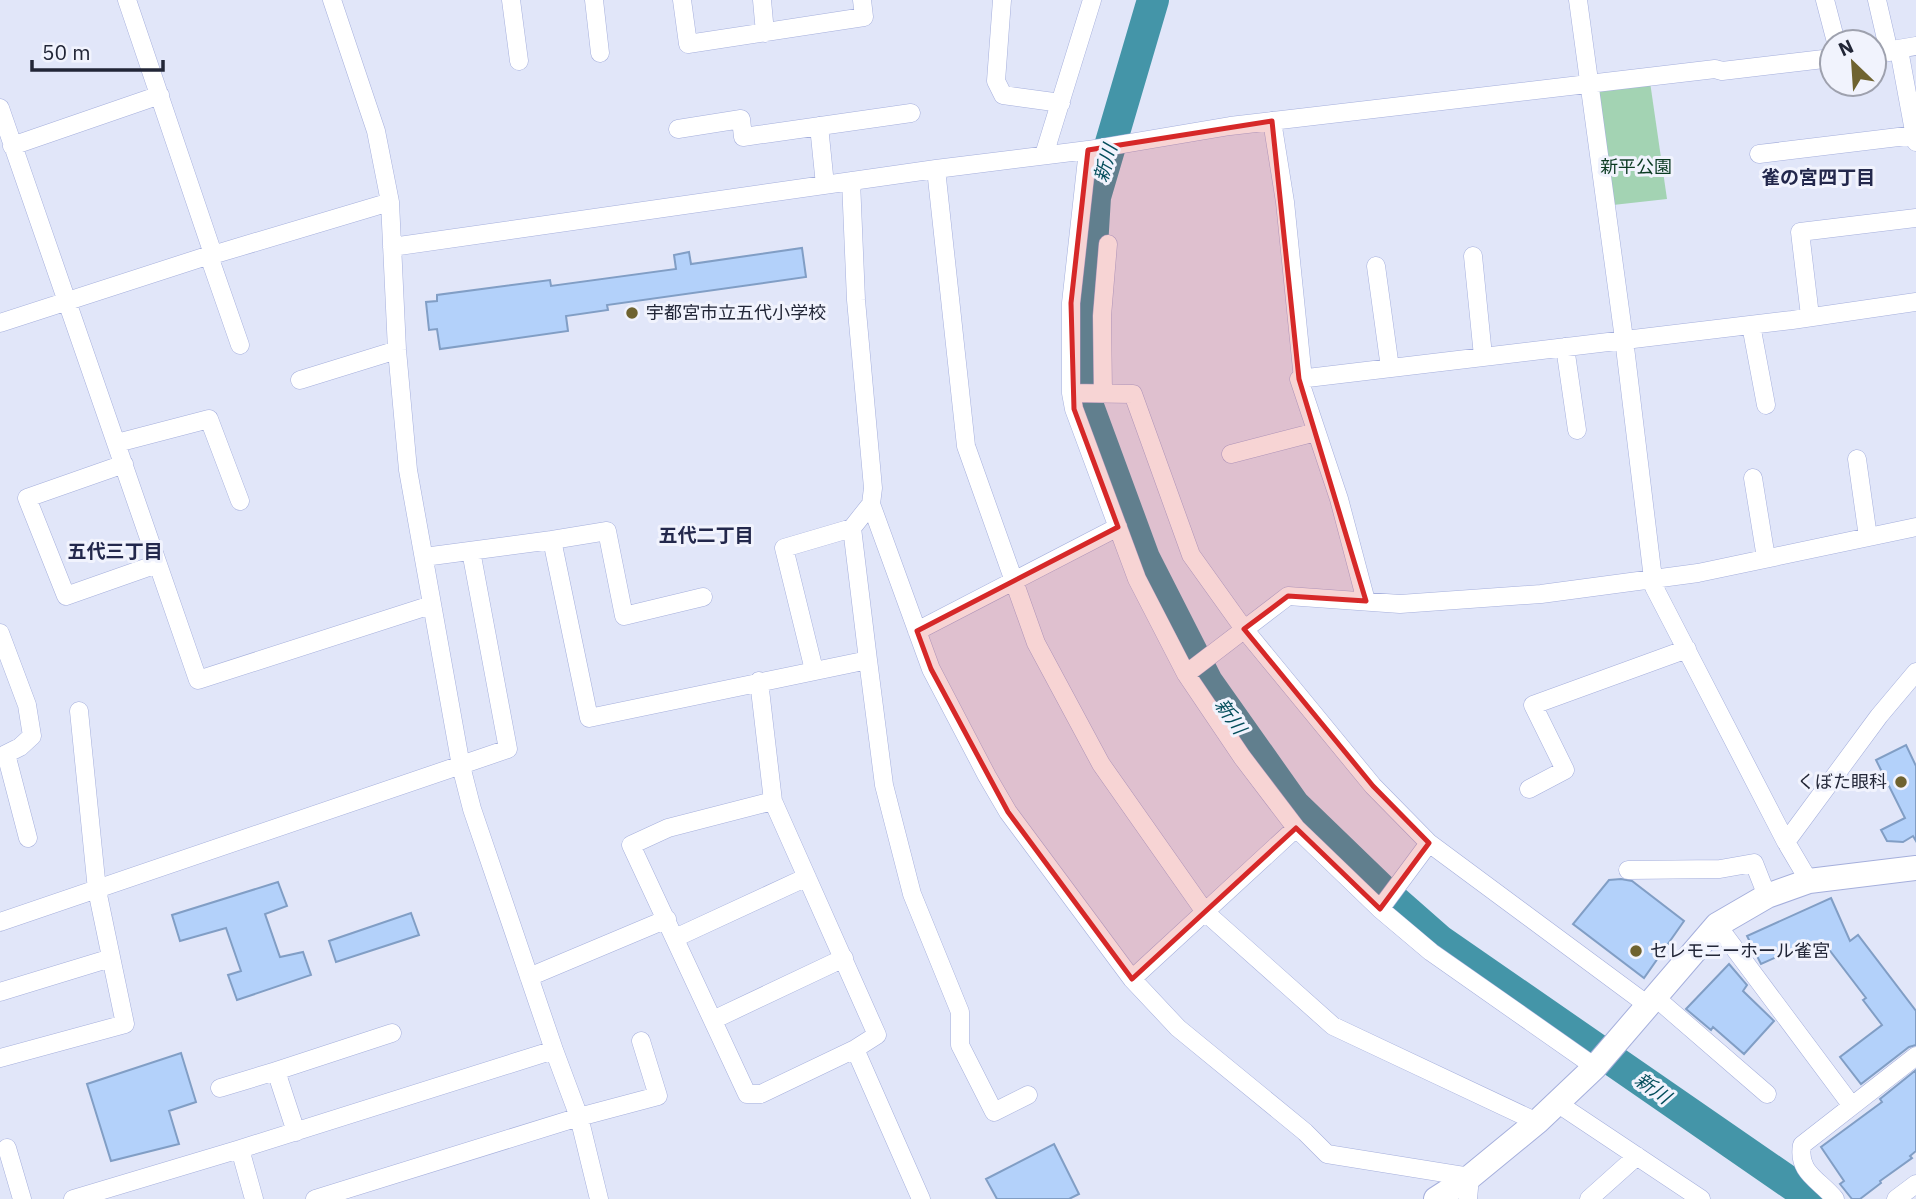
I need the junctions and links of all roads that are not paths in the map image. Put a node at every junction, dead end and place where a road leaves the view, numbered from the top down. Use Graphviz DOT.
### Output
graph roads {
  1 [pos="127,0"];
  2 [pos="332,0"];
  3 [pos="511,0"];
  4 [pos="594,0"];
  5 [pos="682,0"];
  6 [pos="762,0"];
  7 [pos="862,0"];
  8 [pos="1002,0"];
  9 [pos="1092,0"];
  10 [pos="1578,0"];
  11 [pos="1825,0"];
  12 [pos="1877,0"];
  13 [pos="1832,28"];
  14 [pos="765,33"];
  15 [pos="1895,50"];
  16 [pos="600,53"];
  17 [pos="1818,60"];
  18 [pos="519,61"];
  19 [pos="1590,84"];
  20 [pos="160,95"];
  21 [pos="1061,103"];
  22 [pos="0,108"];
  23 [pos="911,113"];
  24 [pos="1272,121"];
  25 [pos="819,126"];
  26 [pos="678,129"];
  27 [pos="1915,138"];
  28 [pos="12,146"];
  29 [pos="1095,148"];
  30 [pos="1759,154"];
  31 [pos="1044,155"];
  32 [pos="936,169"];
  33 [pos="851,181"];
  34 [pos="825,185"];
  35 [pos="390,202"];
  36 [pos="1916,218"];
  37 [pos="1108,244"];
  38 [pos="392,247"];
  39 [pos="209,256"];
  40 [pos="1473,256"];
  41 [pos="1376,266"];
  42 [pos="67,301"];
  43 [pos="1916,302"];
  44 [pos="1810,316"];
  45 [pos="0,323"];
  46 [pos="1751,324"];
  47 [pos="1624,339"];
  48 [pos="240,345"];
  49 [pos="1565,346"];
  50 [pos="397,350"];
  51 [pos="1483,356"];
  52 [pos="1390,368"];
  53 [pos="1303,379"];
  54 [pos="300,380"];
  55 [pos="1087,393"];
  56 [pos="1766,405"];
  57 [pos="1577,430"];
  58 [pos="1316,432"];
  59 [pos="117,443"];
  60 [pos="1231,454"];
  61 [pos="1857,459"];
  62 [pos="124,464"];
  63 [pos="1753,478"];
  64 [pos="240,501"];
  65 [pos="871,503"];
  66 [pos="1118,527"];
  67 [pos="1916,527"];
  68 [pos="852,528"];
  69 [pos="1868,537"];
  70 [pos="552,540"];
  71 [pos="471,551"];
  72 [pos="424,557"];
  73 [pos="1766,558"];
  74 [pos="157,564"];
  75 [pos="1014,580"];
  76 [pos="1653,580"];
  77 [pos="702,597"];
  78 [pos="1366,601"];
  79 [pos="431,605"];
  80 [pos="1244,629"];
  81 [pos="916,631"];
  82 [pos="0,633"];
  83 [pos="1687,649"];
  84 [pos="4,654"];
  85 [pos="868,660"];
  86 [pos="1196,667"];
  87 [pos="814,670"];
  88 [pos="1916,672"];
  89 [pos="759,681"];
  90 [pos="79,710"];
  91 [pos="461,766"];
  92 [pos="1530,789"];
  93 [pos="773,801"];
  94 [pos="1296,828"];
  95 [pos="28,838"];
  96 [pos="1786,842"];
  97 [pos="1429,843"];
  98 [pos="1916,868"];
  99 [pos="1628,870"];
  100 [pos="807,877"];
  101 [pos="1809,881"];
  102 [pos="97,890"];
  103 [pos="1768,896"];
  104 [pos="1382,907"];
  105 [pos="1205,912"];
  106 [pos="667,919"];
  107 [pos="0,922"];
  108 [pos="1717,925"];
  109 [pos="675,938"];
  110 [pos="111,958"];
  111 [pos="844,958"];
  112 [pos="529,977"];
  113 [pos="1132,979"];
  114 [pos="0,992"];
  115 [pos="1652,1002"];
  116 [pos="713,1020"];
  117 [pos="391,1033"];
  118 [pos="641,1041"];
  119 [pos="855,1049"];
  120 [pos="554,1050"];
  121 [pos="1916,1056"];
  122 [pos="0,1058"];
  123 [pos="1601,1058"];
  124 [pos="275,1071"];
  125 [pos="220,1088"];
  126 [pos="1768,1094"];
  127 [pos="1028,1095"];
  128 [pos="1557,1103"];
  129 [pos="1852,1106"];
  130 [pos="579,1116"];
  131 [pos="1537,1122"];
  132 [pos="296,1132"];
  133 [pos="7,1148"];
  134 [pos="240,1149"];
  135 [pos="1637,1156"];
  136 [pos="1916,1184"];
  137 [pos="1469,1188"];
  138 [pos="22,1199"];
  139 [pos="73,1199"];
  140 [pos="254,1199"];
  141 [pos="315,1199"];
  142 [pos="599,1199"];
  143 [pos="920,1199"];
  144 [pos="1436,1199"];
  145 [pos="1589,1199"];
  146 [pos="1701,1199"];
  147 [pos="1835,1199"];
  148 [pos="1896,1199"];
  1 -- 20 [label="street"];
  2 -- 35 [label="street"];
  3 -- 18 [label="street"];
  4 -- 16 [label="street"];
  5 -- 14 [label="street"];
  6 -- 14 [label="street"];
  7 -- 14 [label="street"];
  8 -- 21 [label="street"];
  9 -- 21 [label="street"];
  10 -- 19 [label="street"];
  11 -- 13 [label="street"];
  12 -- 15 [label="street"];
  15 -- 27 [label="street"];
  17 -- 19 [label="street"];
  19 -- 24 [label="street"];
  19 -- 47 [label="street"];
  20 -- 28 [label="street"];
  20 -- 39 [label="street"];
  21 -- 31 [label="street"];
  22 -- 28 [label="street"];
  23 -- 25 [label="street"];
  24 -- 29 [label="street"];
  24 -- 53 [label="street"];
  25 -- 26 [label="street"];
  25 -- 34 [label="street"];
  27 -- 30 [label="street"];
  28 -- 42 [label="street"];
  29 -- 31 [label="street"];
  29 -- 55 [label="street"];
  31 -- 32 [label="street"];
  32 -- 33 [label="street"];
  32 -- 75 [label="street"];
  33 -- 34 [label="street"];
  33 -- 65 [label="street"];
  34 -- 38 [label="street"];
  35 -- 38 [label="street"];
  35 -- 39 [label="street"];
  36 -- 44 [label="street"];
  37 -- 55 [label="street"];
  38 -- 50 [label="street"];
  39 -- 42 [label="street"];
  39 -- 48 [label="street"];
  40 -- 51 [label="street"];
  41 -- 52 [label="street"];
  42 -- 45 [label="street"];
  42 -- 59 [label="street"];
  43 -- 44 [label="street"];
  44 -- 46 [label="street"];
  46 -- 47 [label="street"];
  46 -- 56 [label="street"];
  47 -- 49 [label="street"];
  47 -- 76 [label="street"];
  49 -- 51 [label="street"];
  49 -- 57 [label="street"];
  50 -- 54 [label="street"];
  50 -- 72 [label="street"];
  51 -- 52 [label="street"];
  52 -- 53 [label="street"];
  53 -- 58 [label="street"];
  55 -- 66 [label="street"];
  55 -- 80 [label="street"];
  58 -- 60 [label="street"];
  58 -- 78 [label="street"];
  59 -- 62 [label="street"];
  59 -- 64 [label="street"];
  61 -- 69 [label="street"];
  62 -- 74 [label="street"];
  62 -- 74 [label="street"];
  63 -- 73 [label="street"];
  65 -- 68 [label="street"];
  65 -- 81 [label="street"];
  66 -- 75 [label="street"];
  66 -- 86 [label="street"];
  67 -- 69 [label="street"];
  68 -- 85 [label="street"];
  68 -- 87 [label="street"];
  69 -- 73 [label="street"];
  70 -- 71 [label="street"];
  70 -- 77 [label="street"];
  70 -- 89 [label="street"];
  71 -- 72 [label="street"];
  71 -- 91 [label="street"];
  72 -- 79 [label="street"];
  73 -- 76 [label="street"];
  74 -- 79 [label="street"];
  75 -- 81 [label="street"];
  75 -- 105 [label="street"];
  76 -- 78 [label="street"];
  76 -- 83 [label="street"];
  78 -- 80 [label="street"];
  79 -- 91 [label="street"];
  80 -- 86 [label="street"];
  80 -- 97 [label="street"];
  81 -- 113 [label="street"];
  82 -- 84 [label="street"];
  83 -- 92 [label="street"];
  83 -- 96 [label="street"];
  84 -- 95 [label="street"];
  85 -- 87 [label="street"];
  85 -- 127 [label="street"];
  86 -- 94 [label="street"];
  87 -- 89 [label="street"];
  88 -- 96 [label="street"];
  89 -- 93 [label="street"];
  90 -- 102 [label="street"];
  91 -- 102 [label="street"];
  91 -- 112 [label="street"];
  93 -- 100 [label="street"];
  93 -- 106 [label="street"];
  94 -- 104 [label="street"];
  94 -- 105 [label="street"];
  96 -- 101 [label="street"];
  97 -- 104 [label="street"];
  97 -- 115 [label="street"];
  98 -- 101 [label="main road"];
  99 -- 103 [label="street"];
  100 -- 109 [label="street"];
  100 -- 111 [label="street"];
  101 -- 103 [label="main road"];
  102 -- 107 [label="street"];
  102 -- 110 [label="street"];
  103 -- 108 [label="main road"];
  104 -- 123 [label="street"];
  105 -- 113 [label="street"];
  105 -- 131 [label="street"];
  106 -- 109 [label="street"];
  106 -- 112 [label="street"];
  108 -- 115 [label="main road"];
  108 -- 129 [label="street"];
  109 -- 116 [label="street"];
  110 -- 114 [label="street"];
  110 -- 122 [label="street"];
  111 -- 116 [label="street"];
  111 -- 119 [label="street"];
  112 -- 120 [label="street"];
  113 -- 137 [label="street"];
  115 -- 123 [label="main road"];
  115 -- 126 [label="street"];
  116 -- 119 [label="street"];
  117 -- 124 [label="street"];
  118 -- 130 [label="street"];
  119 -- 143 [label="street"];
  120 -- 130 [label="street"];
  120 -- 132 [label="street"];
  121 -- 129 [label="street"];
  123 -- 128 [label="main road"];
  124 -- 125 [label="street"];
  124 -- 132 [label="street"];
  128 -- 131 [label="main road"];
  128 -- 135 [label="street"];
  129 -- 147 [label="street"];
  130 -- 141 [label="street"];
  130 -- 142 [label="street"];
  131 -- 137 [label="main road"];
  132 -- 134 [label="street"];
  133 -- 138 [label="street"];
  134 -- 139 [label="street"];
  134 -- 140 [label="street"];
  135 -- 145 [label="street"];
  135 -- 146 [label="street"];
  136 -- 148 [label="street"];
  137 -- 144 [label="main road"];
}
